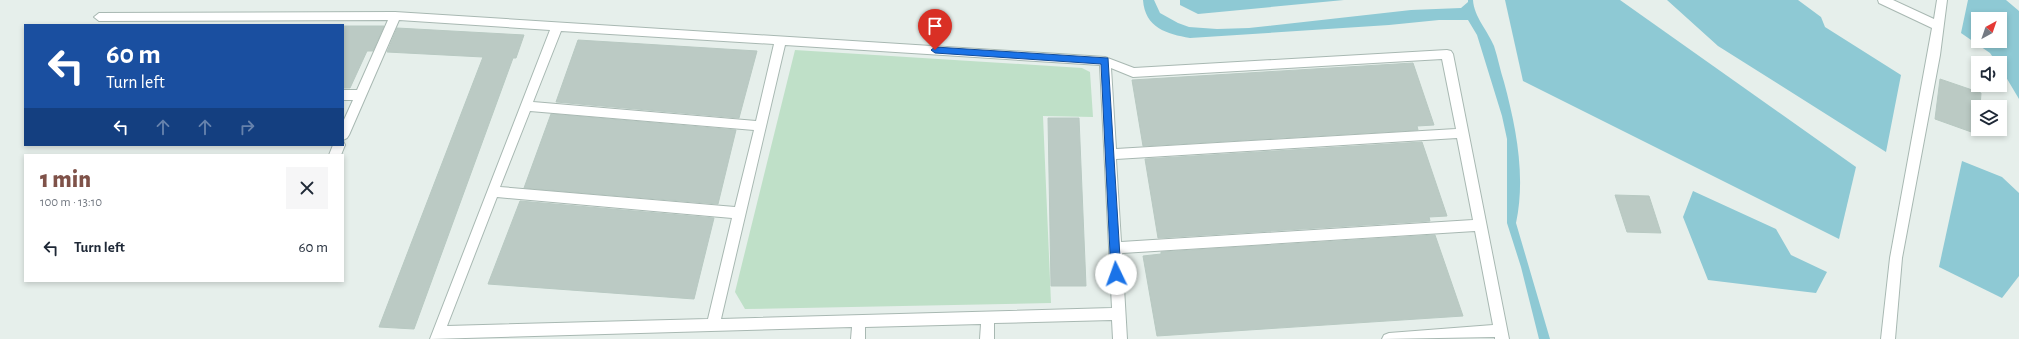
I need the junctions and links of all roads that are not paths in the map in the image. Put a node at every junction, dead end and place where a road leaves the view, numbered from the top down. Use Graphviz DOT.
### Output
graph roads {
  1 [pos="1883,0"];
  2 [pos="1942,0"];
  3 [pos="394,16"];
  4 [pos="99,17"];
  5 [pos="557,26"];
  6 [pos="1938,26"];
  7 [pos="781,40"];
  8 [pos="1105,61"];
  9 [pos="344,95"];
  10 [pos="360,95"];
  11 [pos="526,106"];
  12 [pos="760,126"];
  13 [pos="344,133"];
  14 [pos="1462,133"];
  15 [pos="1110,154"];
  16 [pos="493,192"];
  17 [pos="740,213"];
  18 [pos="1480,225"];
  19 [pos="1115,248"];
  20 [pos="1118,314"];
  21 [pos="988,317"];
  22 [pos="859,320"];
  23 [pos="713,324"];
  24 [pos="437,335"];
  25 [pos="1501,335"];
  26 [pos="858,339"];
  27 [pos="988,339"];
  28 [pos="1120,339"];
  29 [pos="1389,339"];
  30 [pos="1888,339"];
  1 -- 6 [label="street"];
  2 -- 6 [label="street"];
  3 -- 4 [label="street"];
  3 -- 5 [label="street"];
  3 -- 10 [label="street"];
  5 -- 7 [label="street"];
  5 -- 11 [label="street"];
  6 -- 30 [label="street"];
  7 -- 8 [label="street"];
  7 -- 12 [label="street"];
  8 -- 14 [label="street"];
  8 -- 15 [label="street"];
  9 -- 10 [label="street"];
  10 -- 13 [label="street"];
  11 -- 12 [label="street"];
  11 -- 16 [label="street"];
  12 -- 17 [label="street"];
  14 -- 15 [label="street"];
  14 -- 18 [label="street"];
  15 -- 19 [label="street"];
  16 -- 17 [label="street"];
  16 -- 24 [label="street"];
  17 -- 23 [label="street"];
  18 -- 19 [label="street"];
  18 -- 25 [label="street"];
  19 -- 20 [label="street"];
  20 -- 21 [label="street"];
  20 -- 28 [label="street"];
  21 -- 22 [label="street"];
  21 -- 27 [label="street"];
  22 -- 23 [label="street"];
  22 -- 26 [label="street"];
  23 -- 24 [label="street"];
  25 -- 29 [label="street"];
}
